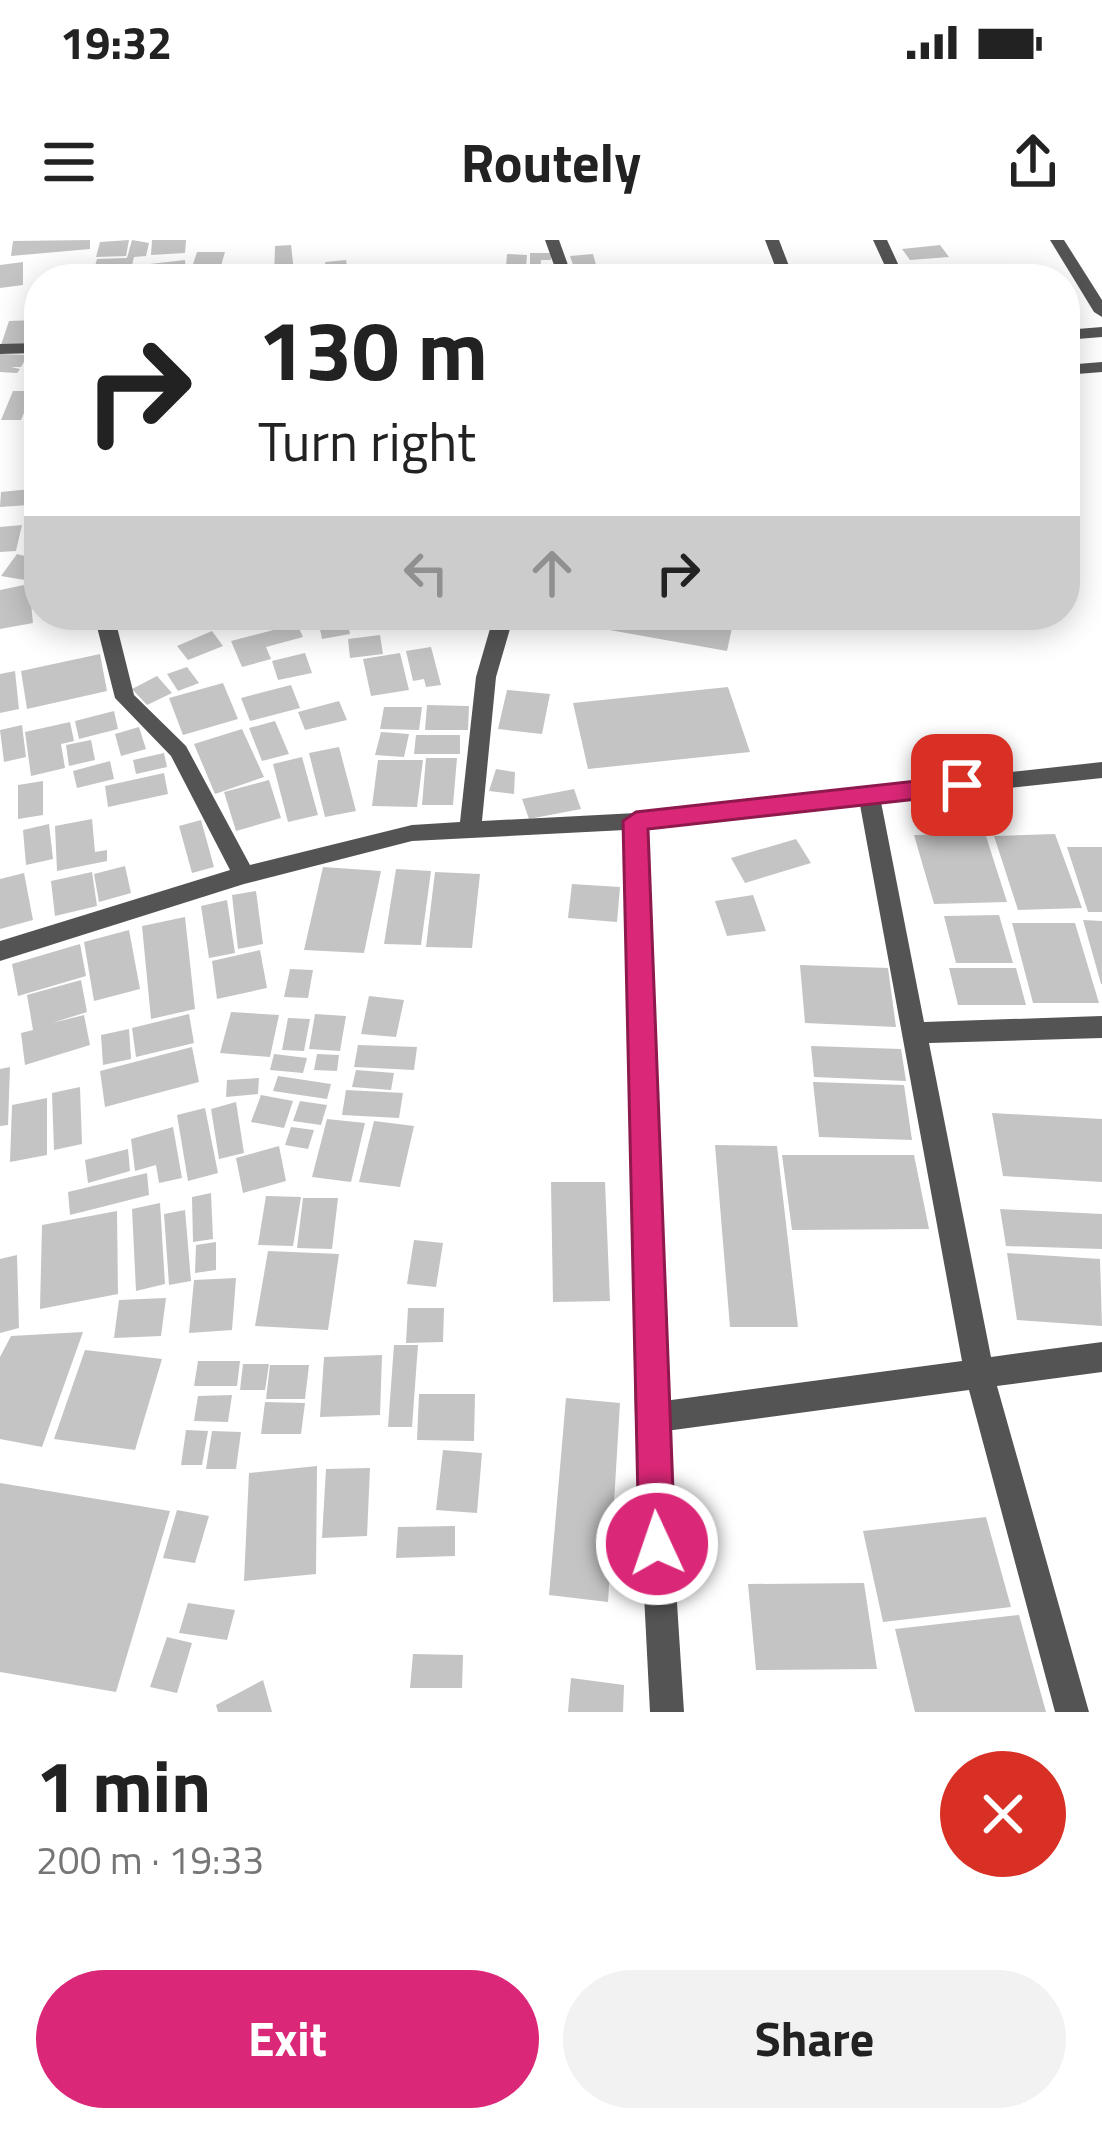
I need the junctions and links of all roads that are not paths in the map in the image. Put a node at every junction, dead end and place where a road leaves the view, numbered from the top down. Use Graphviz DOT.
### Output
graph roads {
  1 [pos="1080,277"];
  2 [pos="1102,312"];
  3 [pos="108,630"];
  4 [pos="500,630"];
  5 [pos="1102,770"];
  6 [pos="869,796"];
  7 [pos="636,821"];
  8 [pos="470,831"];
  9 [pos="244,875"];
  10 [pos="0,951"];
  11 [pos="1102,1027"];
  12 [pos="912,1033"];
  13 [pos="1102,1357"];
  14 [pos="980,1373"];
  15 [pos="650,1418"];
  16 [pos="667,1712"];
  17 [pos="1072,1712"];
  1 -- 2 [label="street"];
  3 -- 9 [label="street"];
  4 -- 8 [label="street"];
  5 -- 6 [label="street"];
  6 -- 7 [label="street"];
  6 -- 12 [label="street"];
  7 -- 8 [label="street"];
  7 -- 15 [label="street"];
  8 -- 9 [label="street"];
  9 -- 10 [label="street"];
  11 -- 12 [label="street"];
  12 -- 14 [label="street"];
  13 -- 14 [label="street"];
  14 -- 15 [label="street"];
  14 -- 17 [label="street"];
  15 -- 16 [label="street"];
}
